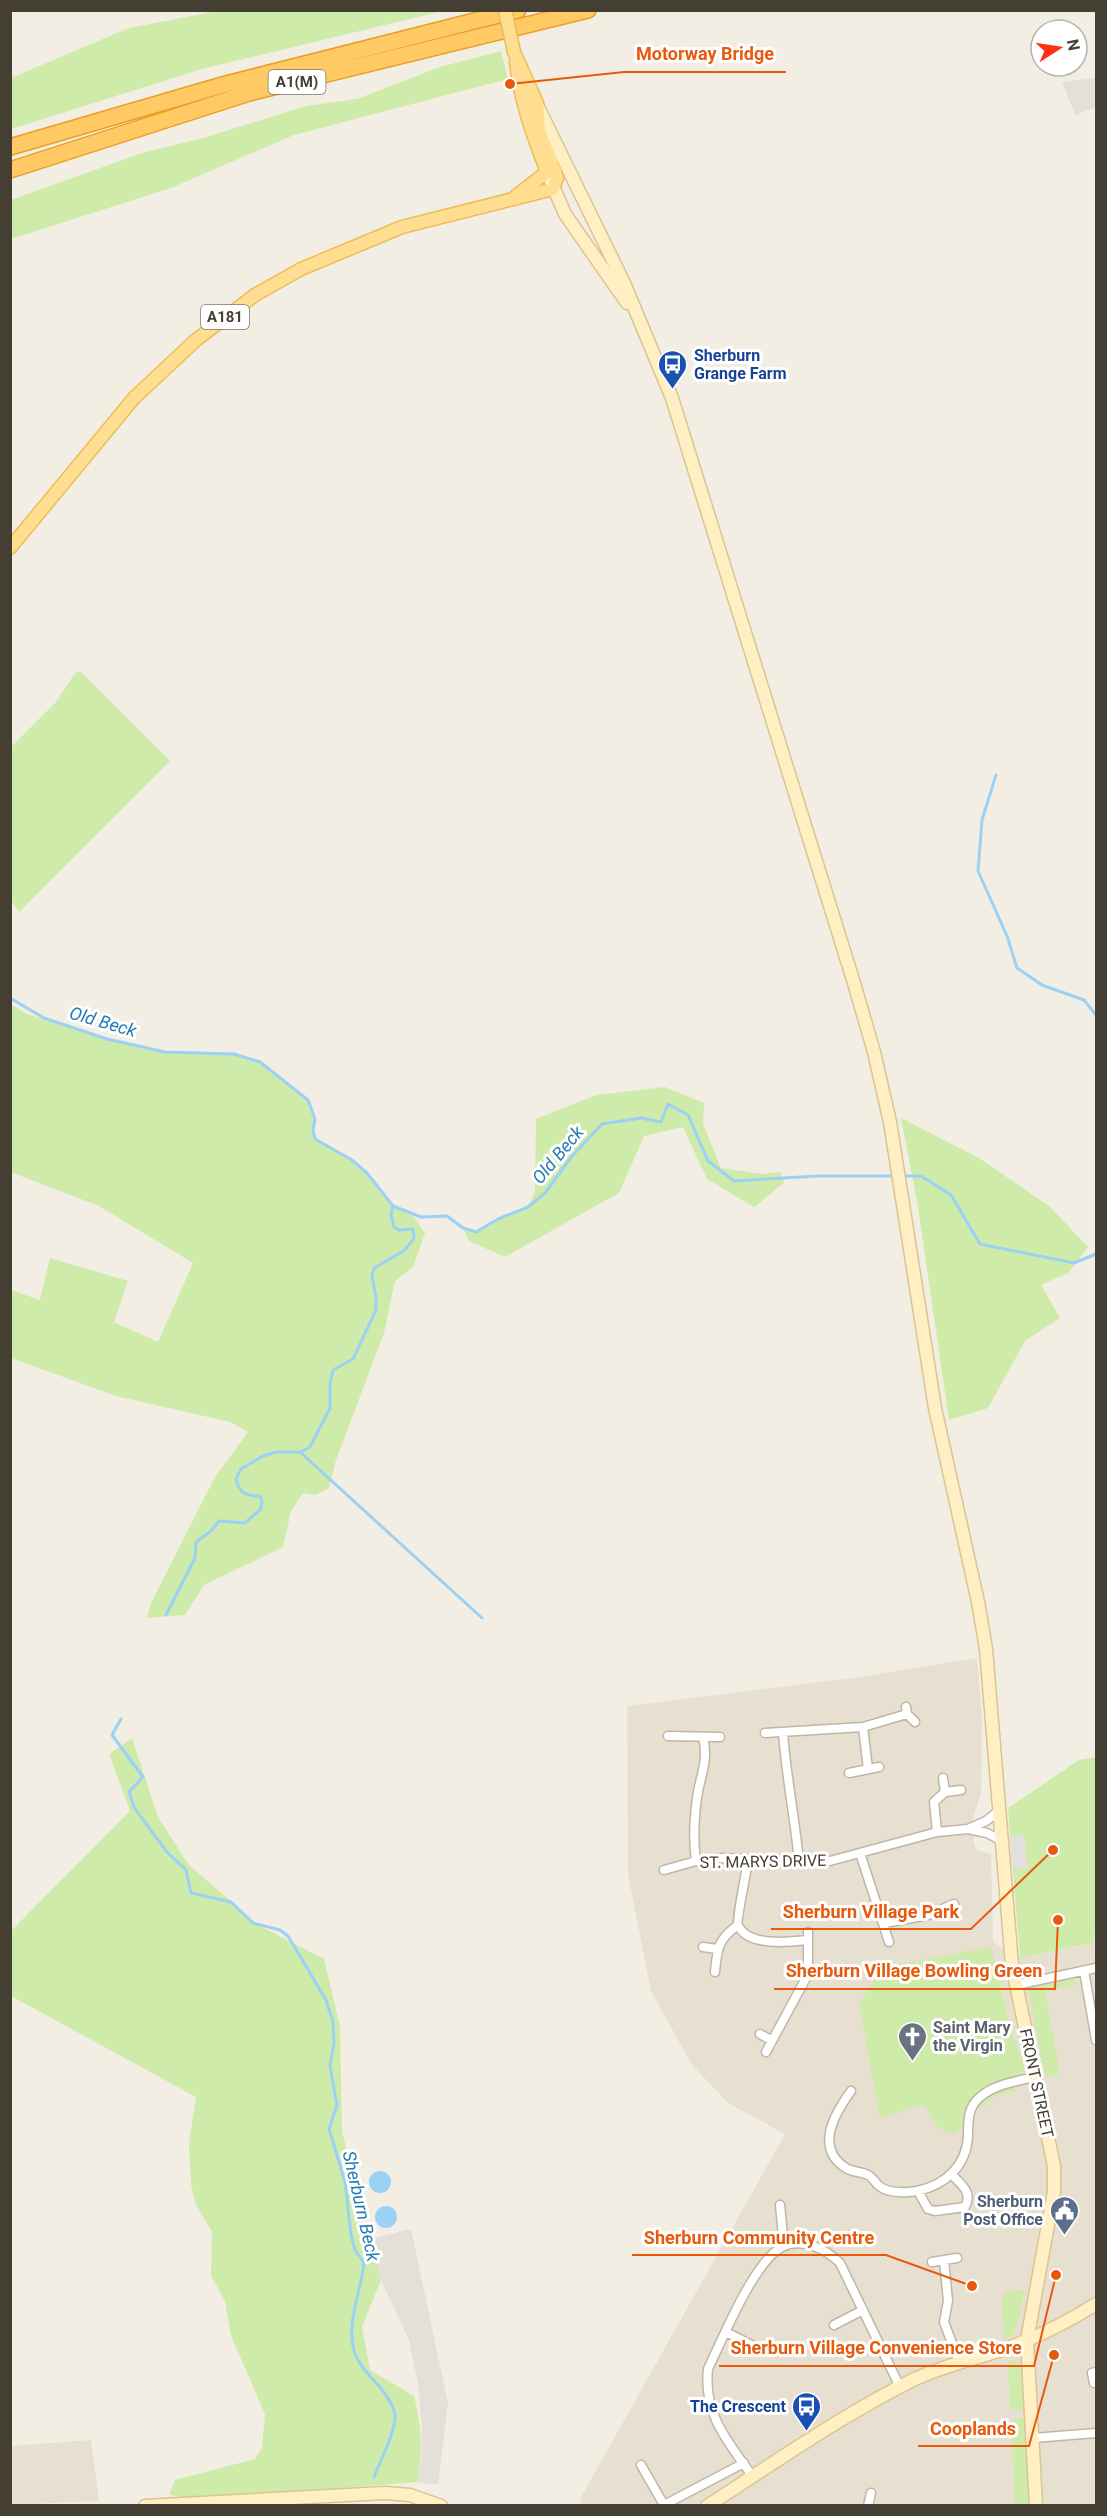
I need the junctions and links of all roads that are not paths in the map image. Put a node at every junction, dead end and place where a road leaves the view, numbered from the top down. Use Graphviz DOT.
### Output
graph roads {
  1 [pos="505,10"];
  2 [pos="518,10"];
  3 [pos="588,10"];
  4 [pos="514,52"];
  5 [pos="537,103"];
  6 [pos="10,147"];
  7 [pos="10,170"];
  8 [pos="551,171"];
  9 [pos="573,178"];
  10 [pos="553,189"];
  11 [pos="515,197"];
  12 [pos="636,316"];
  13 [pos="10,548"];
  14 [pos="915,1722"];
  15 [pos="863,1727"];
  16 [pos="783,1732"];
  17 [pos="765,1733"];
  18 [pos="668,1736"];
  19 [pos="703,1737"];
  20 [pos="720,1737"];
  21 [pos="879,1767"];
  22 [pos="868,1769"];
  23 [pos="849,1773"];
  24 [pos="943,1778"];
  25 [pos="961,1790"];
  26 [pos="945,1792"];
  27 [pos="1000,1810"];
  28 [pos="968,1829"];
  29 [pos="937,1832"];
  30 [pos="1002,1841"];
  31 [pos="860,1853"];
  32 [pos="748,1860"];
  33 [pos="696,1861"];
  34 [pos="799,1862"];
  35 [pos="664,1870"];
  36 [pos="954,1904"];
  37 [pos="945,1909"];
  38 [pos="949,1919"];
  39 [pos="885,1923"];
  40 [pos="738,1925"];
  41 [pos="889,1942"];
  42 [pos="703,1947"];
  43 [pos="717,1949"];
  44 [pos="1096,1968"];
  45 [pos="1084,1971"];
  46 [pos="715,1972"];
  47 [pos="1016,1985"];
  48 [pos="760,2034"];
  49 [pos="771,2040"];
  50 [pos="1096,2040"];
  51 [pos="766,2052"];
  52 [pos="1036,2077"];
  53 [pos="851,2091"];
  54 [pos="952,2175"];
  55 [pos="918,2191"];
  56 [pos="780,2205"];
  57 [pos="784,2246"];
  58 [pos="957,2258"];
  59 [pos="944,2260"];
  60 [pos="933,2262"];
  61 [pos="1096,2304"];
  62 [pos="862,2310"];
  63 [pos="834,2325"];
  64 [pos="726,2332"];
  65 [pos="1028,2340"];
  66 [pos="763,2351"];
  67 [pos="959,2362"];
  68 [pos="1096,2372"];
  69 [pos="1094,2383"];
  70 [pos="900,2387"];
  71 [pos="1096,2433"];
  72 [pos="1033,2438"];
  73 [pos="744,2463"];
  74 [pos="640,2465"];
  75 [pos="753,2477"];
  76 [pos="871,2493"];
  77 [pos="145,2505"];
  78 [pos="441,2505"];
  79 [pos="663,2505"];
  80 [pos="707,2505"];
  81 [pos="868,2505"];
  82 [pos="1036,2505"];
  1 -- 4 [label="main road, bridge"];
  2 -- 6 [label="highway, A1(M)"];
  3 -- 7 [label="highway, A1(M)"];
  4 -- 5 [label="main road"];
  4 -- 8 [label="main road"];
  5 -- 8 [label="main road"];
  5 -- 9 [label="main road"];
  8 -- 9 [label="main road"];
  8 -- 10 [label="main road"];
  8 -- 11 [label="main road, A181"];
  9 -- 12 [label="main road"];
  10 -- 11 [label="main road, A181"];
  10 -- 12 [label="main road"];
  11 -- 13 [label="main road, A181"];
  12 -- 27 [label="main road, FRONT STREET"];
  14 -- 15 [label="street"];
  15 -- 16 [label="street"];
  15 -- 22 [label="street"];
  16 -- 17 [label="street"];
  16 -- 34 [label="street"];
  18 -- 19 [label="street"];
  19 -- 20 [label="street"];
  19 -- 33 [label="street"];
  21 -- 22 [label="street"];
  22 -- 23 [label="street"];
  24 -- 26 [label="street"];
  25 -- 26 [label="street"];
  26 -- 29 [label="street"];
  27 -- 28 [label="street, ST. MARYS DRIVE"];
  27 -- 30 [label="main road, FRONT STREET"];
  28 -- 29 [label="street, ST. MARYS DRIVE"];
  28 -- 30 [label="street, ST. MARYS DRIVE"];
  29 -- 31 [label="street, ST. MARYS DRIVE"];
  30 -- 47 [label="main road, FRONT STREET"];
  31 -- 34 [label="street, ST. MARYS DRIVE"];
  31 -- 39 [label="street"];
  32 -- 33 [label="street, ST. MARYS DRIVE"];
  32 -- 34 [label="street, ST. MARYS DRIVE"];
  32 -- 40 [label="street"];
  33 -- 35 [label="street, ST. MARYS DRIVE"];
  36 -- 37 [label="street"];
  37 -- 38 [label="street"];
  37 -- 39 [label="street"];
  39 -- 41 [label="street"];
  40 -- 43 [label="street"];
  40 -- 49 [label="street"];
  42 -- 43 [label="street"];
  43 -- 46 [label="street"];
  44 -- 45 [label="street"];
  45 -- 47 [label="street"];
  45 -- 50 [label="street"];
  47 -- 52 [label="main road, FRONT STREET"];
  48 -- 49 [label="street"];
  49 -- 51 [label="street"];
  52 -- 54 [label="street"];
  52 -- 65 [label="main road, FRONT STREET"];
  53 -- 55 [label="street"];
  54 -- 55 [label="street"];
  54 -- 55 [label="street"];
  56 -- 57 [label="street"];
  57 -- 62 [label="street"];
  57 -- 64 [label="street"];
  58 -- 59 [label="street"];
  59 -- 60 [label="street"];
  59 -- 67 [label="street"];
  61 -- 65 [label="main road"];
  62 -- 63 [label="street"];
  62 -- 70 [label="street"];
  64 -- 66 [label="street"];
  64 -- 73 [label="street"];
  65 -- 67 [label="main road"];
  65 -- 72 [label="main road, FRONT STREET"];
  67 -- 70 [label="main road"];
  68 -- 69 [label="street"];
  70 -- 75 [label="main road"];
  71 -- 72 [label="street"];
  72 -- 82 [label="main road, FRONT STREET"];
  73 -- 75 [label="street"];
  73 -- 79 [label="street"];
  74 -- 79 [label="street"];
  75 -- 80 [label="main road"];
  76 -- 81 [label="street"];
  77 -- 78 [label="main road"];
}
